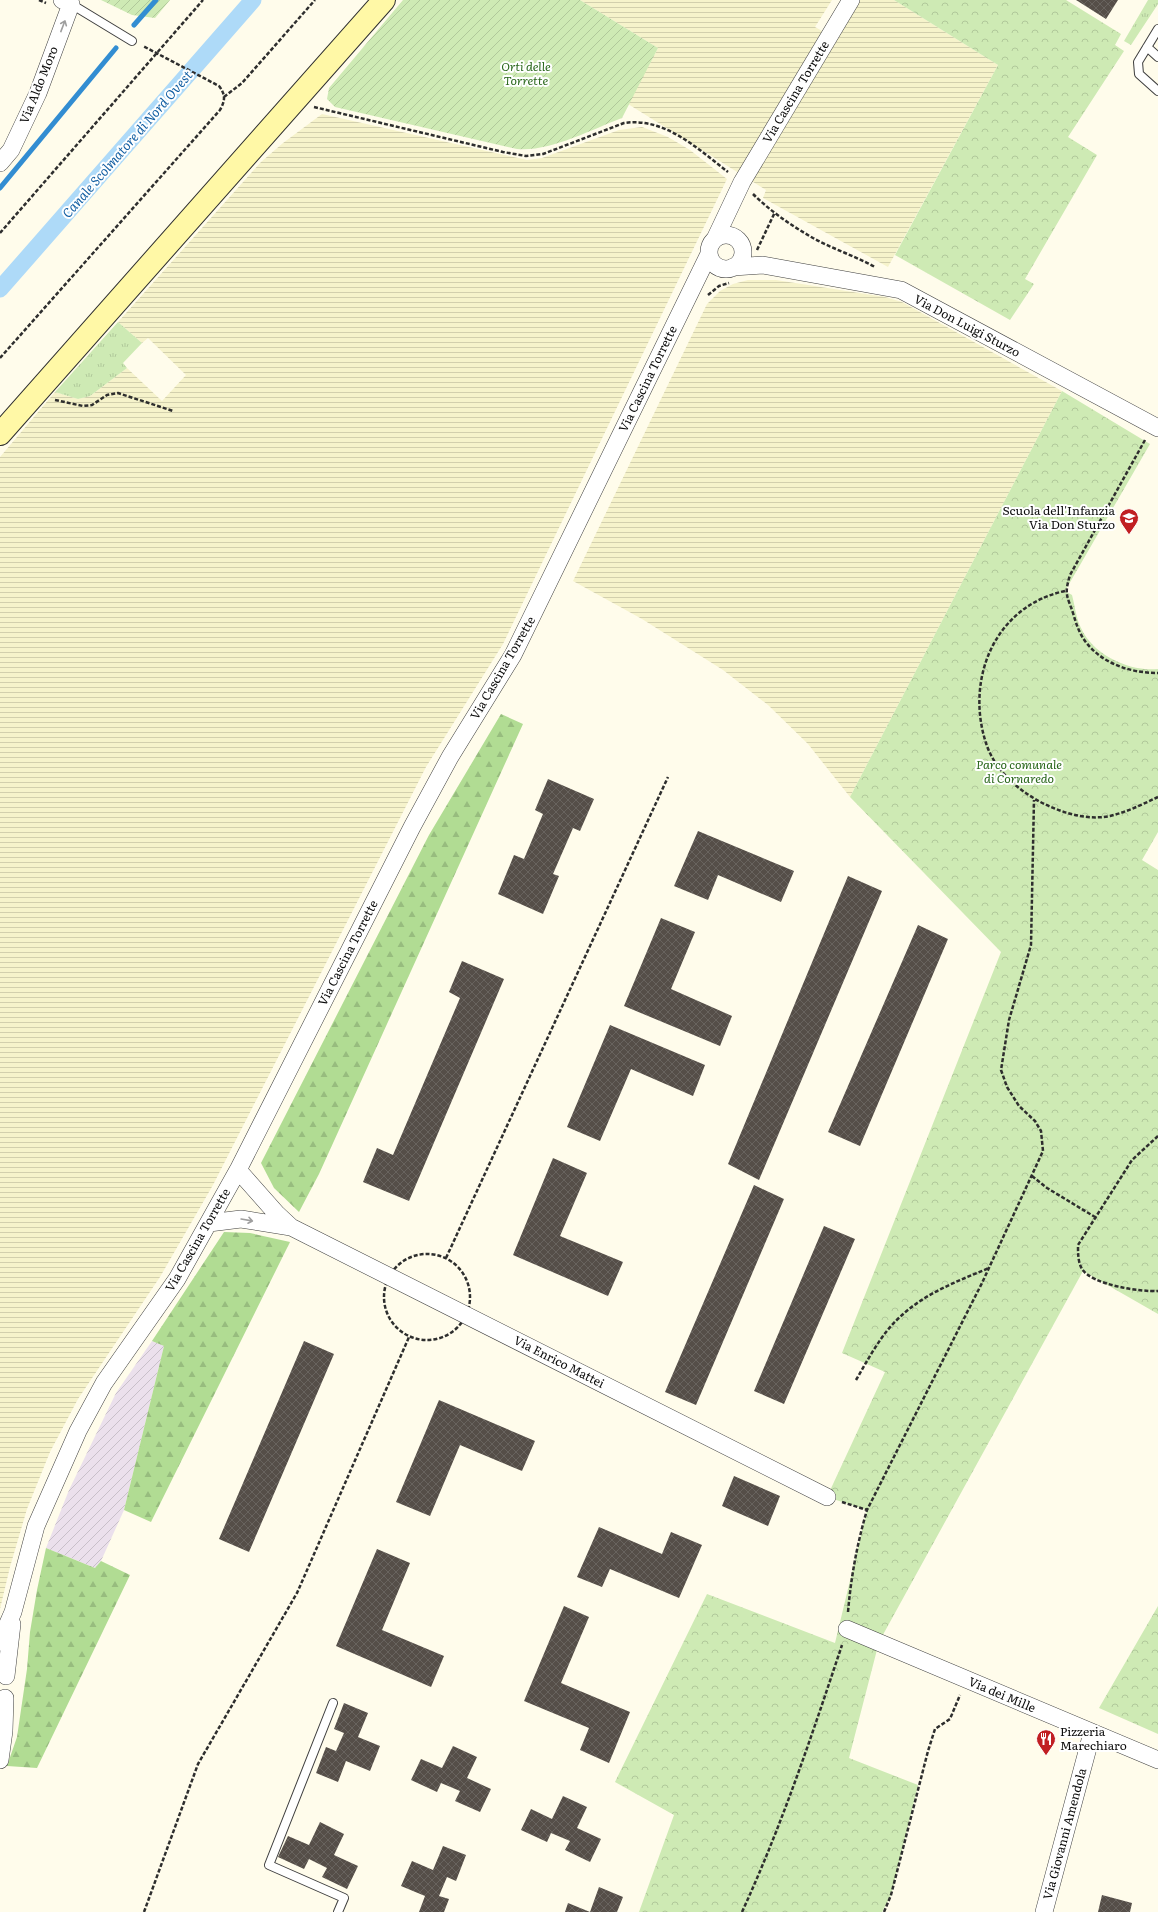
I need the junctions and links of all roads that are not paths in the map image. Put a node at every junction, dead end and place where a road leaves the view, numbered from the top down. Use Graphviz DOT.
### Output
graph roads {
  1 [pos="384,0"];
  2 [pos="851,0"];
  3 [pos="67,2"];
  4 [pos="1158,29"];
  5 [pos="132,41"];
  6 [pos="1147,47"];
  7 [pos="1158,57"];
  8 [pos="1158,91"];
  9 [pos="0,163"];
  10 [pos="730,206"];
  11 [pos="739,243"];
  12 [pos="712,247"];
  13 [pos="762,265"];
  14 [pos="728,268"];
  15 [pos="690,293"];
  16 [pos="1156,427"];
  17 [pos="0,434"];
  18 [pos="238,1170"];
  19 [pos="209,1223"];
  20 [pos="291,1227"];
  21 [pos="827,1497"];
  22 [pos="13,1612"];
  23 [pos="847,1629"];
  24 [pos="0,1642"];
  25 [pos="3,1672"];
  26 [pos="2,1701"];
  27 [pos="333,1703"];
  28 [pos="1092,1733"];
  29 [pos="0,1749"];
  30 [pos="1158,1760"];
  31 [pos="338,1912"];
  32 [pos="1044,1912"];
  1 -- 17 [label="main road"];
  2 -- 10 [label="street, Via Cascina Torrette"];
  3 -- 5 [label="lane"];
  9 -- 3 [label="street, Via Aldo Moro, one-way"];
  4 -- 6 [label="lane"];
  6 -- 7 [label="lane"];
  6 -- 8 [label="lane"];
  10 -- 11 [label="street"];
  10 -- 12 [label="street, Via Cascina Torrette"];
  11 -- 12 [label="street"];
  11 -- 13 [label="street"];
  11 -- 14 [label="street"];
  12 -- 14 [label="street"];
  12 -- 15 [label="street, Via Cascina Torrette"];
  13 -- 14 [label="street, Via Don Luigi Sturzo"];
  13 -- 16 [label="street, Via Don Luigi Sturzo"];
  14 -- 15 [label="street, Via Cascina Torrette"];
  15 -- 18 [label="street, Via Cascina Torrette"];
  18 -- 19 [label="street, Via Cascina Torrette"];
  18 -- 20 [label="street, Via Enrico Mattei"];
  19 -- 20 [label="street, Via Enrico Mattei, one-way"];
  19 -- 22 [label="street, Via Cascina Torrette"];
  20 -- 21 [label="street, Via Enrico Mattei"];
  22 -- 24 [label="street, Via Cascina Torrette"];
  22 -- 25 [label="street, Via Cascina Torrette"];
  23 -- 28 [label="street, Via dei Mille"];
  25 -- 26 [label="street, Via Cascina Torrette"];
  26 -- 29 [label="street, Via Cascina Torrette"];
  27 -- 31 [label="lane"];
  28 -- 30 [label="street, Via dei Mille"];
  28 -- 32 [label="street, Via Giovanni Amendola"];
}
